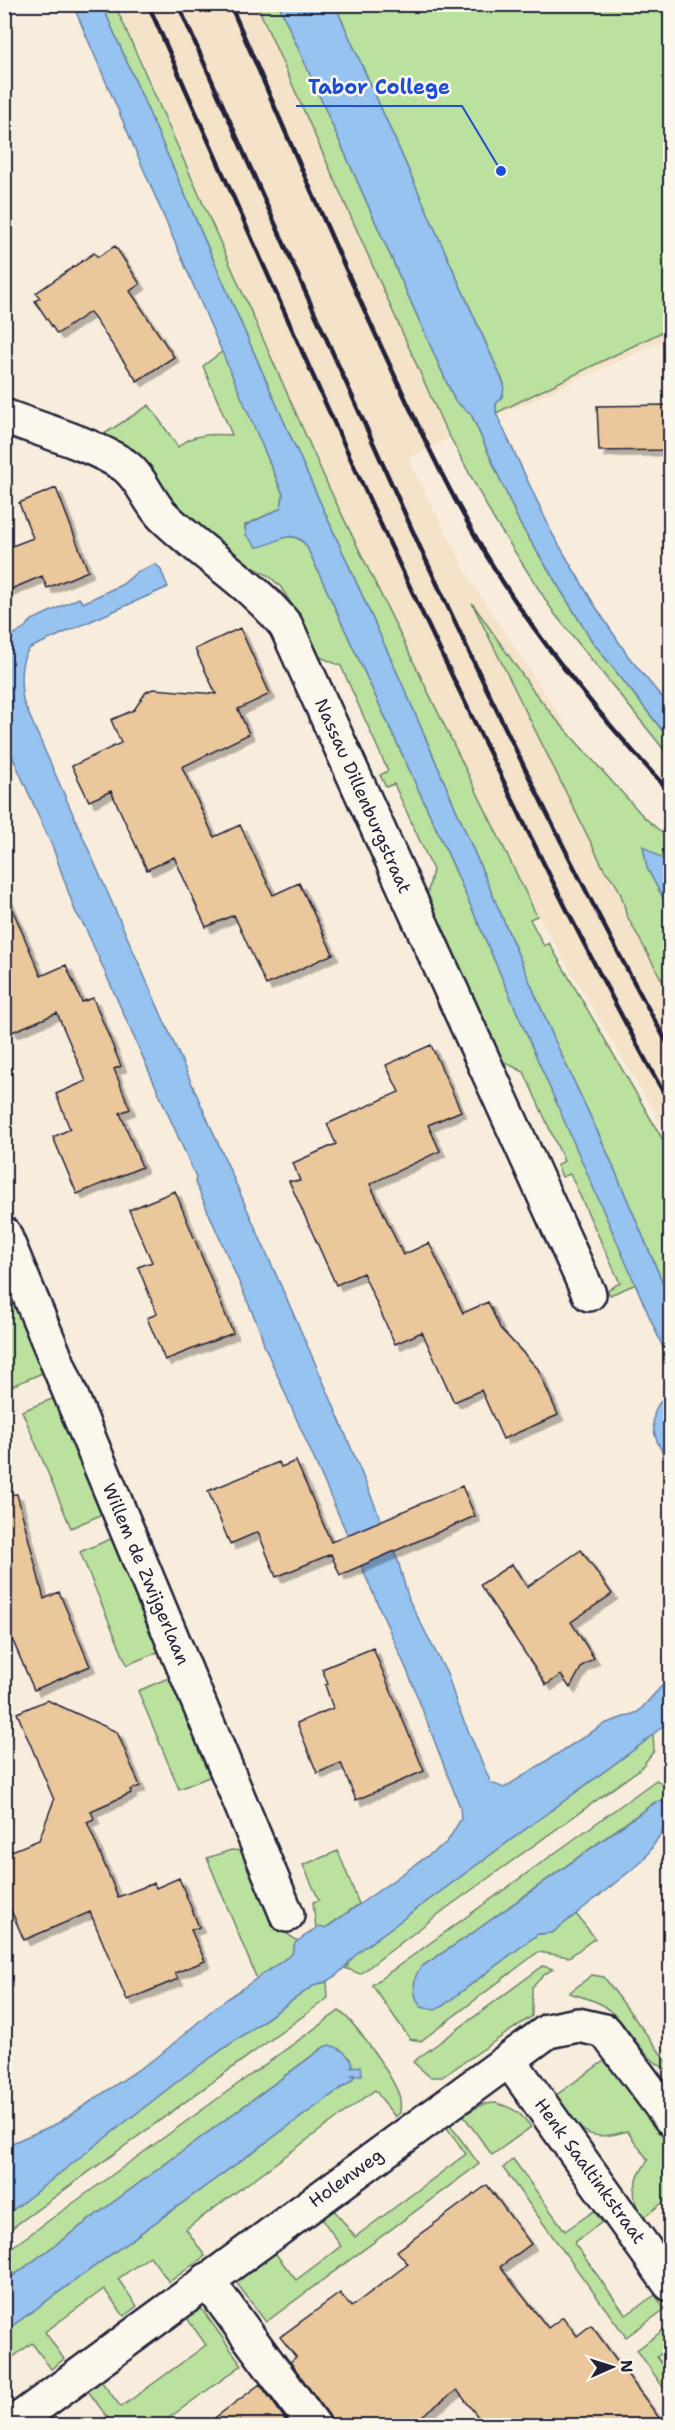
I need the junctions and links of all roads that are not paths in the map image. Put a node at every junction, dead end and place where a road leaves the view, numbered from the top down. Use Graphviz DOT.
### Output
graph roads {
  1 [pos="4,416"];
  2 [pos="4,1234"];
  3 [pos="589,1294"];
  4 [pos="287,1915"];
  5 [pos="509,2060"];
  6 [pos="670,2118"];
  7 [pos="207,2280"];
  8 [pos="670,2284"];
  9 [pos="10,2426"];
  10 [pos="314,2426"];
  1 -- 3 [label="street, Nassau Dillenburgstraat"];
  2 -- 4 [label="street, Willem de Zwijgerlaan"];
  5 -- 6 [label="street, Holenweg"];
  5 -- 7 [label="street, Holenweg"];
  5 -- 8 [label="street, Henk Saaltinkstraat"];
  7 -- 9 [label="street, Holenweg"];
  7 -- 10 [label="street"];
}
